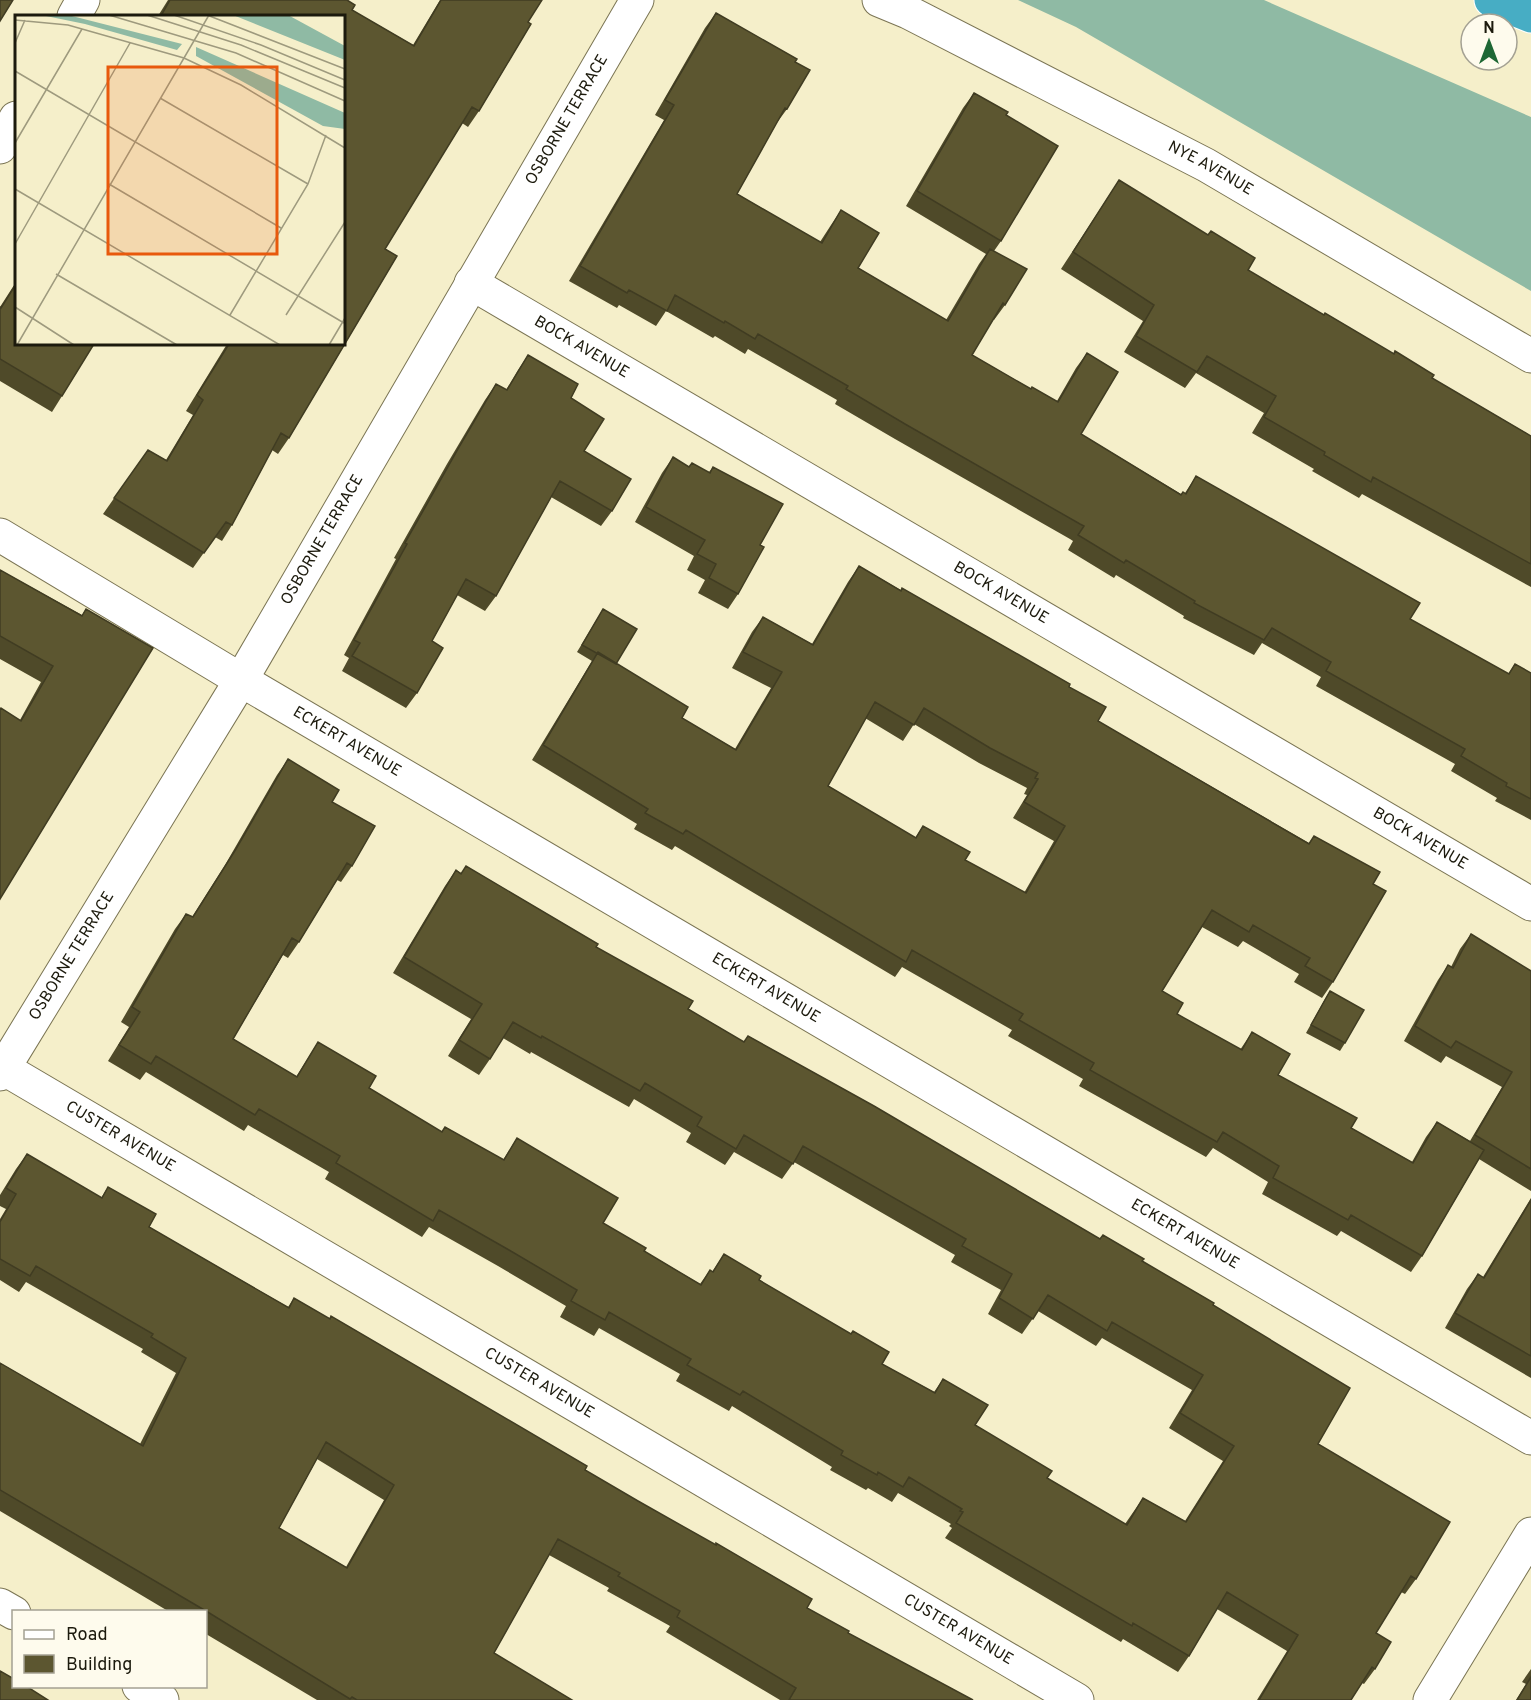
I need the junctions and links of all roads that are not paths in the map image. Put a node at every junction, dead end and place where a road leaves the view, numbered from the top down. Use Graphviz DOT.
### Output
graph roads {
  1 [pos="83,0"];
  2 [pos="636,0"];
  3 [pos="879,0"];
  4 [pos="1491,0"];
  5 [pos="75,15"];
  6 [pos="1531,16"];
  7 [pos="15,120"];
  8 [pos="0,147"];
  9 [pos="471,283"];
  10 [pos="1531,356"];
  11 [pos="0,535"];
  12 [pos="241,680"];
  13 [pos="1531,904"];
  14 [pos="2,1071"];
  15 [pos="1531,1438"];
  16 [pos="1531,1534"];
  17 [pos="142,1688"];
  18 [pos="162,1700"];
  19 [pos="1077,1700"];
  20 [pos="1430,1700"];
  1 -- 5 [label="street"];
  2 -- 9 [label="street, OSBORNE TERRACE"];
  3 -- 10 [label="street, NYE AVENUE"];
  4 -- 6 [label="highway"];
  7 -- 8 [label="street"];
  9 -- 12 [label="street, OSBORNE TERRACE"];
  9 -- 13 [label="street, BOCK AVENUE"];
  11 -- 12 [label="street, ECKERT AVENUE"];
  12 -- 14 [label="street, OSBORNE TERRACE"];
  12 -- 15 [label="street, ECKERT AVENUE"];
  14 -- 19 [label="street, CUSTER AVENUE"];
  16 -- 20 [label="street"];
  17 -- 18 [label="street"];
}
